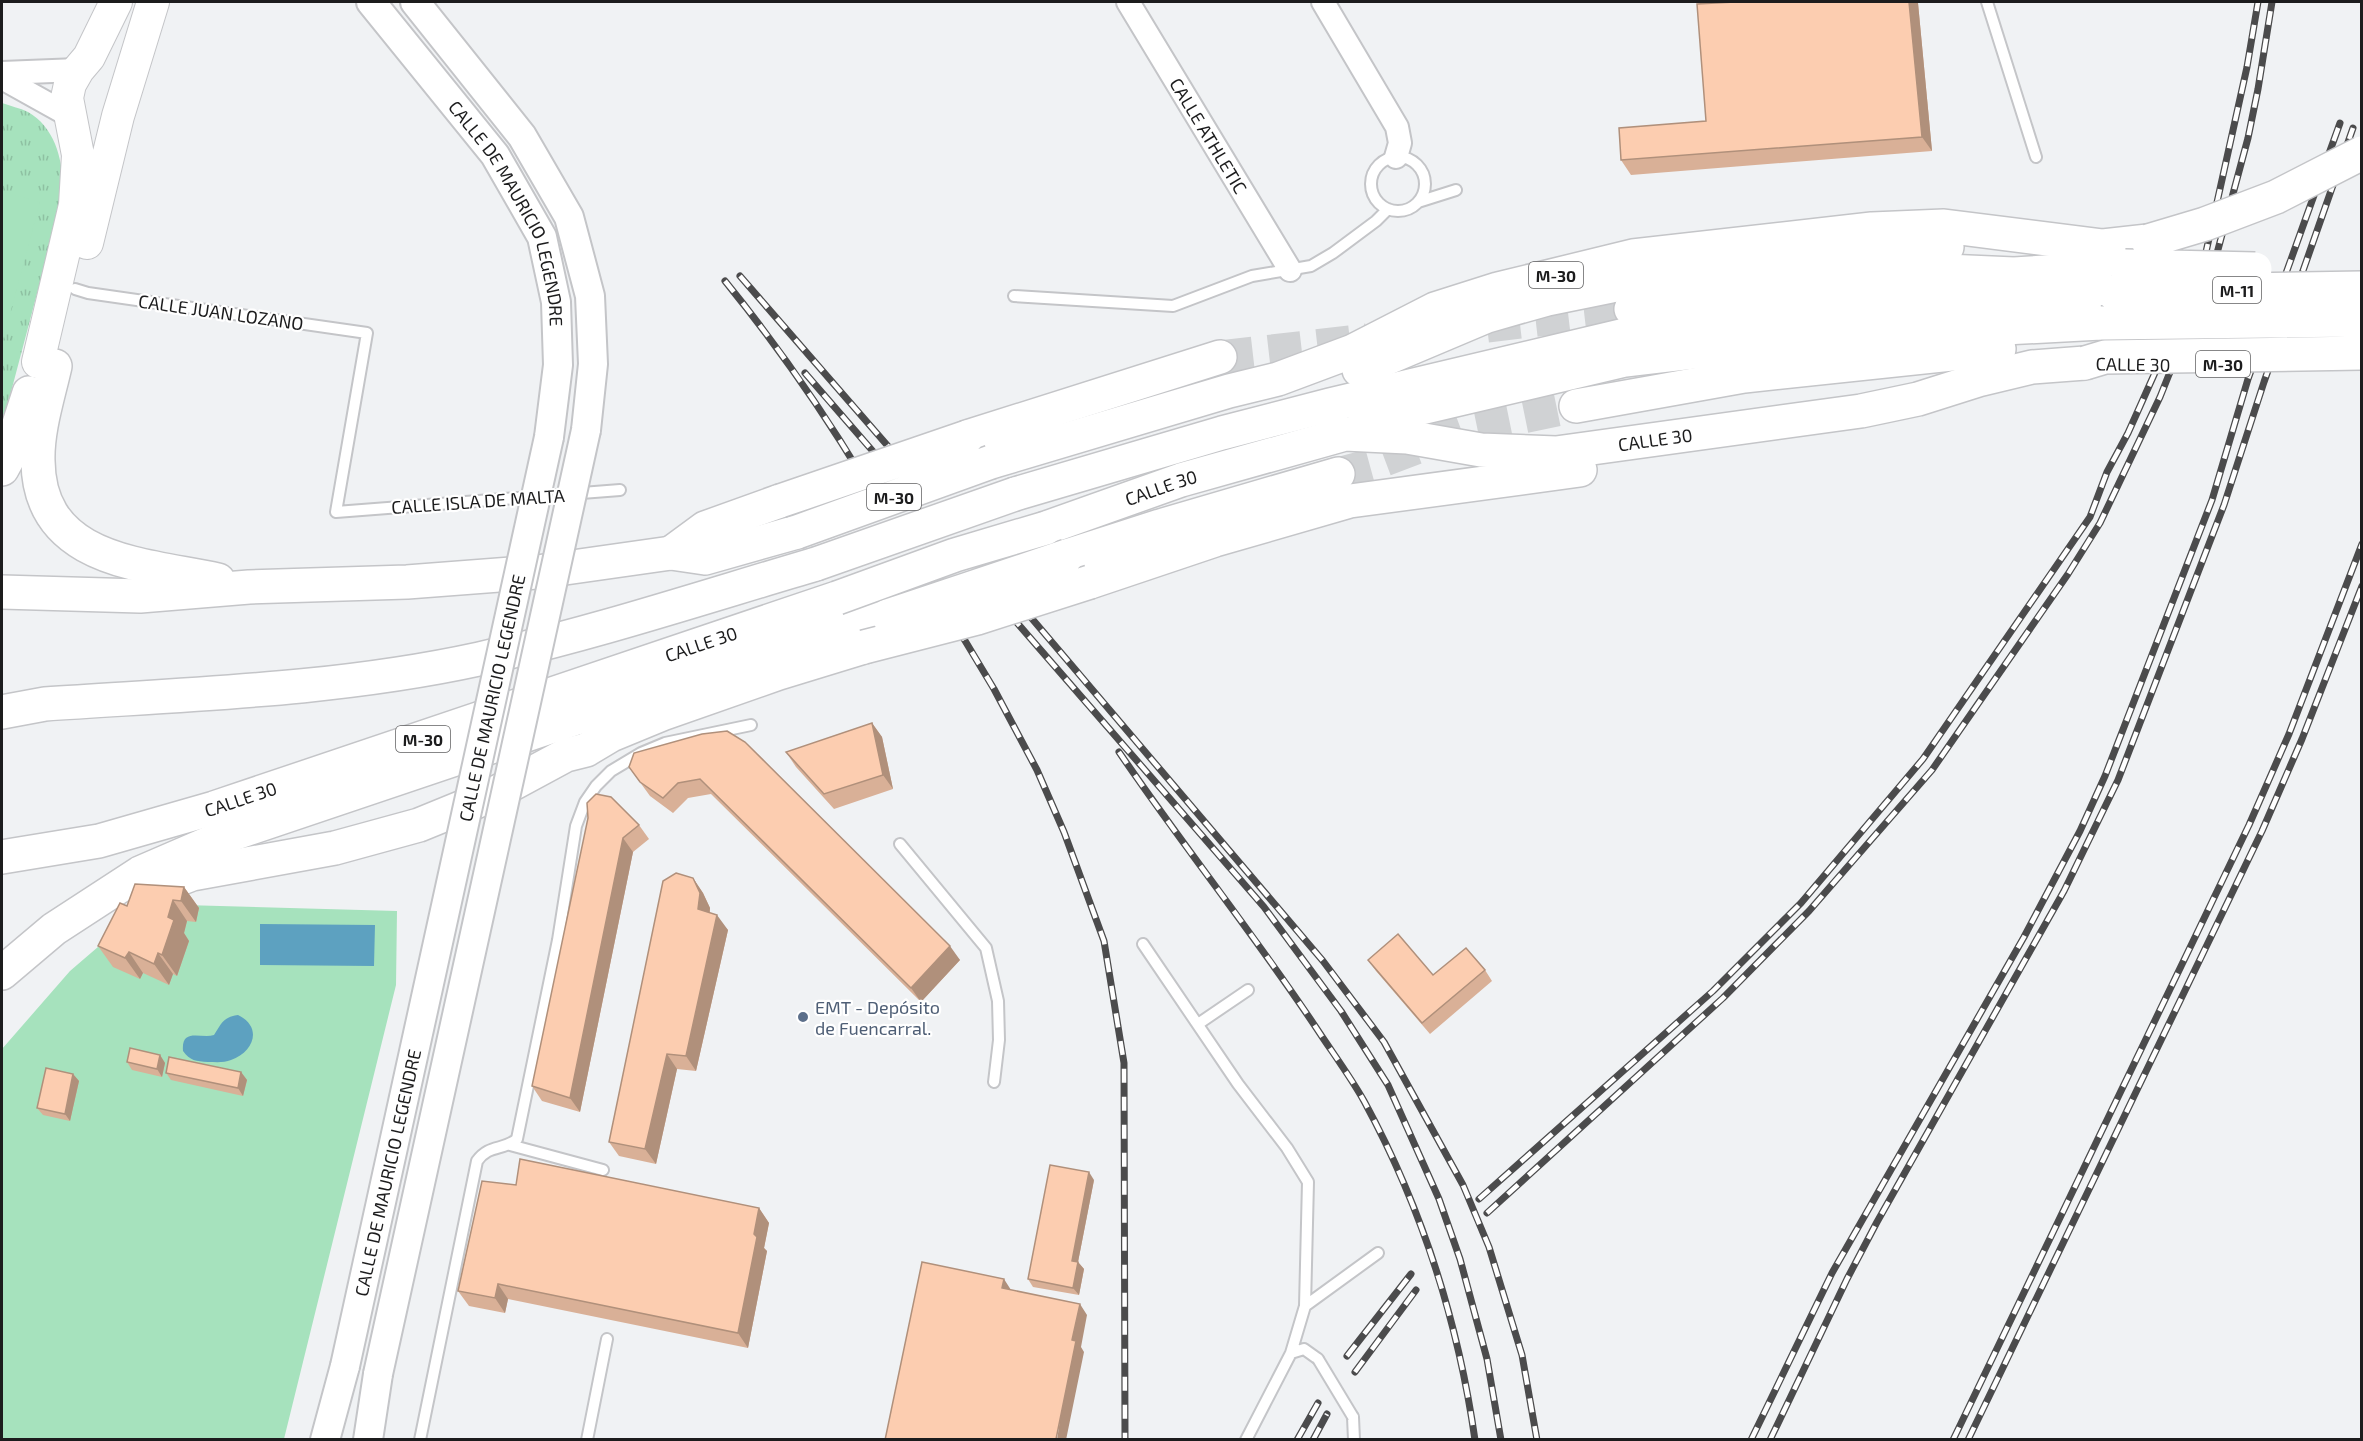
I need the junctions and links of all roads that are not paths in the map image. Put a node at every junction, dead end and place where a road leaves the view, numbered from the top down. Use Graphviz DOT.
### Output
graph roads {
  1 [pos="116,2"];
  2 [pos="153,2"];
  3 [pos="371,2"];
  4 [pos="415,2"];
  5 [pos="1128,2"];
  6 [pos="1323,2"];
  7 [pos="1987,2"];
  8 [pos="83,64"];
  9 [pos="2,73"];
  10 [pos="2,78"];
  11 [pos="128,80"];
  12 [pos="70,116"];
  13 [pos="118,116"];
  14 [pos="2361,153"];
  15 [pos="1396,157"];
  16 [pos="2036,157"];
  17 [pos="1456,190"];
  18 [pos="1418,202"];
  19 [pos="1388,209"];
  20 [pos="2361,266"];
  21 [pos="1290,270"];
  22 [pos="2111,283"];
  23 [pos="2361,288"];
  24 [pos="75,289"];
  25 [pos="1014,296"];
  26 [pos="1631,309"];
  27 [pos="2361,320"];
  28 [pos="2361,330"];
  29 [pos="2361,341"];
  30 [pos="2088,343"];
  31 [pos="2361,352"];
  32 [pos="1220,357"];
  33 [pos="2361,363"];
  34 [pos="46,364"];
  35 [pos="1901,403"];
  36 [pos="1576,405"];
  37 [pos="1345,434"];
  38 [pos="2,469"];
  39 [pos="1338,474"];
  40 [pos="1003,478"];
  41 [pos="620,490"];
  42 [pos="336,512"];
  43 [pos="806,548"];
  44 [pos="671,553"];
  45 [pos="249,587"];
  46 [pos="2,592"];
  47 [pos="853,625"];
  48 [pos="2,712"];
  49 [pos="751,725"];
  50 [pos="900,844"];
  51 [pos="2,857"];
  52 [pos="1143,944"];
  53 [pos="2,973"];
  54 [pos="2,988"];
  55 [pos="1248,990"];
  56 [pos="1198,1024"];
  57 [pos="994,1082"];
  58 [pos="510,1145"];
  59 [pos="603,1170"];
  60 [pos="1378,1253"];
  61 [pos="1305,1306"];
  62 [pos="607,1339"];
  63 [pos="1291,1353"];
  64 [pos="325,1440"];
  65 [pos="368,1440"];
  66 [pos="420,1440"];
  67 [pos="587,1440"];
  68 [pos="1246,1440"];
  69 [pos="1354,1440"];
  1 -- 8 [label="main road"];
  2 -- 11 [label="main road"];
  3 -- 64 [label="street, CALLE DE MAURICIO LEGENDRE, bridge"];
  4 -- 65 [label="street, CALLE DE MAURICIO LEGENDRE, bridge"];
  5 -- 21 [label="street, CALLE ATHLETIC"];
  6 -- 15 [label="street"];
  7 -- 16 [label="lane"];
  8 -- 9 [label="street"];
  8 -- 11 [label="main road"];
  8 -- 12 [label="main road"];
  10 -- 12 [label="street"];
  11 -- 13 [label="main road"];
  12 -- 13 [label="main road"];
  12 -- 34 [label="main road"];
  13 -- 24 [label="main road"];
  14 -- 40 [label="highway, M-30, bridge"];
  15 -- 18 [label="lane"];
  15 -- 19 [label="lane"];
  17 -- 18 [label="lane"];
  18 -- 19 [label="lane"];
  19 -- 21 [label="lane"];
  20 -- 22 [label="highway, bridge"];
  21 -- 25 [label="lane"];
  22 -- 23 [label="highway, M-11, bridge"];
  22 -- 26 [label="highway"];
  22 -- 40 [label="highway"];
  22 -- 40 [label="highway"];
  24 -- 34 [label="main road"];
  24 -- 42 [label="lane, CALLE JUAN LOZANO"];
  27 -- 30 [label="highway, bridge"];
  28 -- 30 [label="highway"];
  29 -- 30 [label="highway"];
  30 -- 31 [label="highway, bridge"];
  30 -- 33 [label="highway, CALLE 30 / M-30"];
  30 -- 35 [label="highway, CALLE 30 / M-30"];
  30 -- 36 [label="highway"];
  30 -- 37 [label="highway"];
  32 -- 44 [label="highway, bridge"];
  34 -- 38 [label="highway"];
  34 -- 45 [label="highway"];
  35 -- 37 [label="highway, CALLE 30 / M-30"];
  35 -- 47 [label="highway, bridge"];
  37 -- 47 [label="highway, CALLE 30 / M-30, bridge"];
  39 -- 47 [label="highway, bridge"];
  40 -- 43 [label="highway, M-30, bridge"];
  41 -- 42 [label="lane, CALLE ISLA DE MALTA"];
  43 -- 44 [label="highway, M-30"];
  43 -- 48 [label="highway"];
  44 -- 45 [label="highway, M-30"];
  45 -- 46 [label="highway, M-30"];
  47 -- 51 [label="highway, CALLE 30 / M-30"];
  47 -- 53 [label="highway"];
  47 -- 54 [label="highway"];
  49 -- 58 [label="lane"];
  50 -- 57 [label="lane"];
  52 -- 56 [label="lane"];
  55 -- 56 [label="lane"];
  56 -- 61 [label="lane"];
  58 -- 59 [label="lane"];
  58 -- 66 [label="lane"];
  60 -- 61 [label="lane"];
  61 -- 63 [label="lane"];
  62 -- 67 [label="lane"];
  63 -- 68 [label="lane"];
  63 -- 69 [label="lane, bridge"];
}
